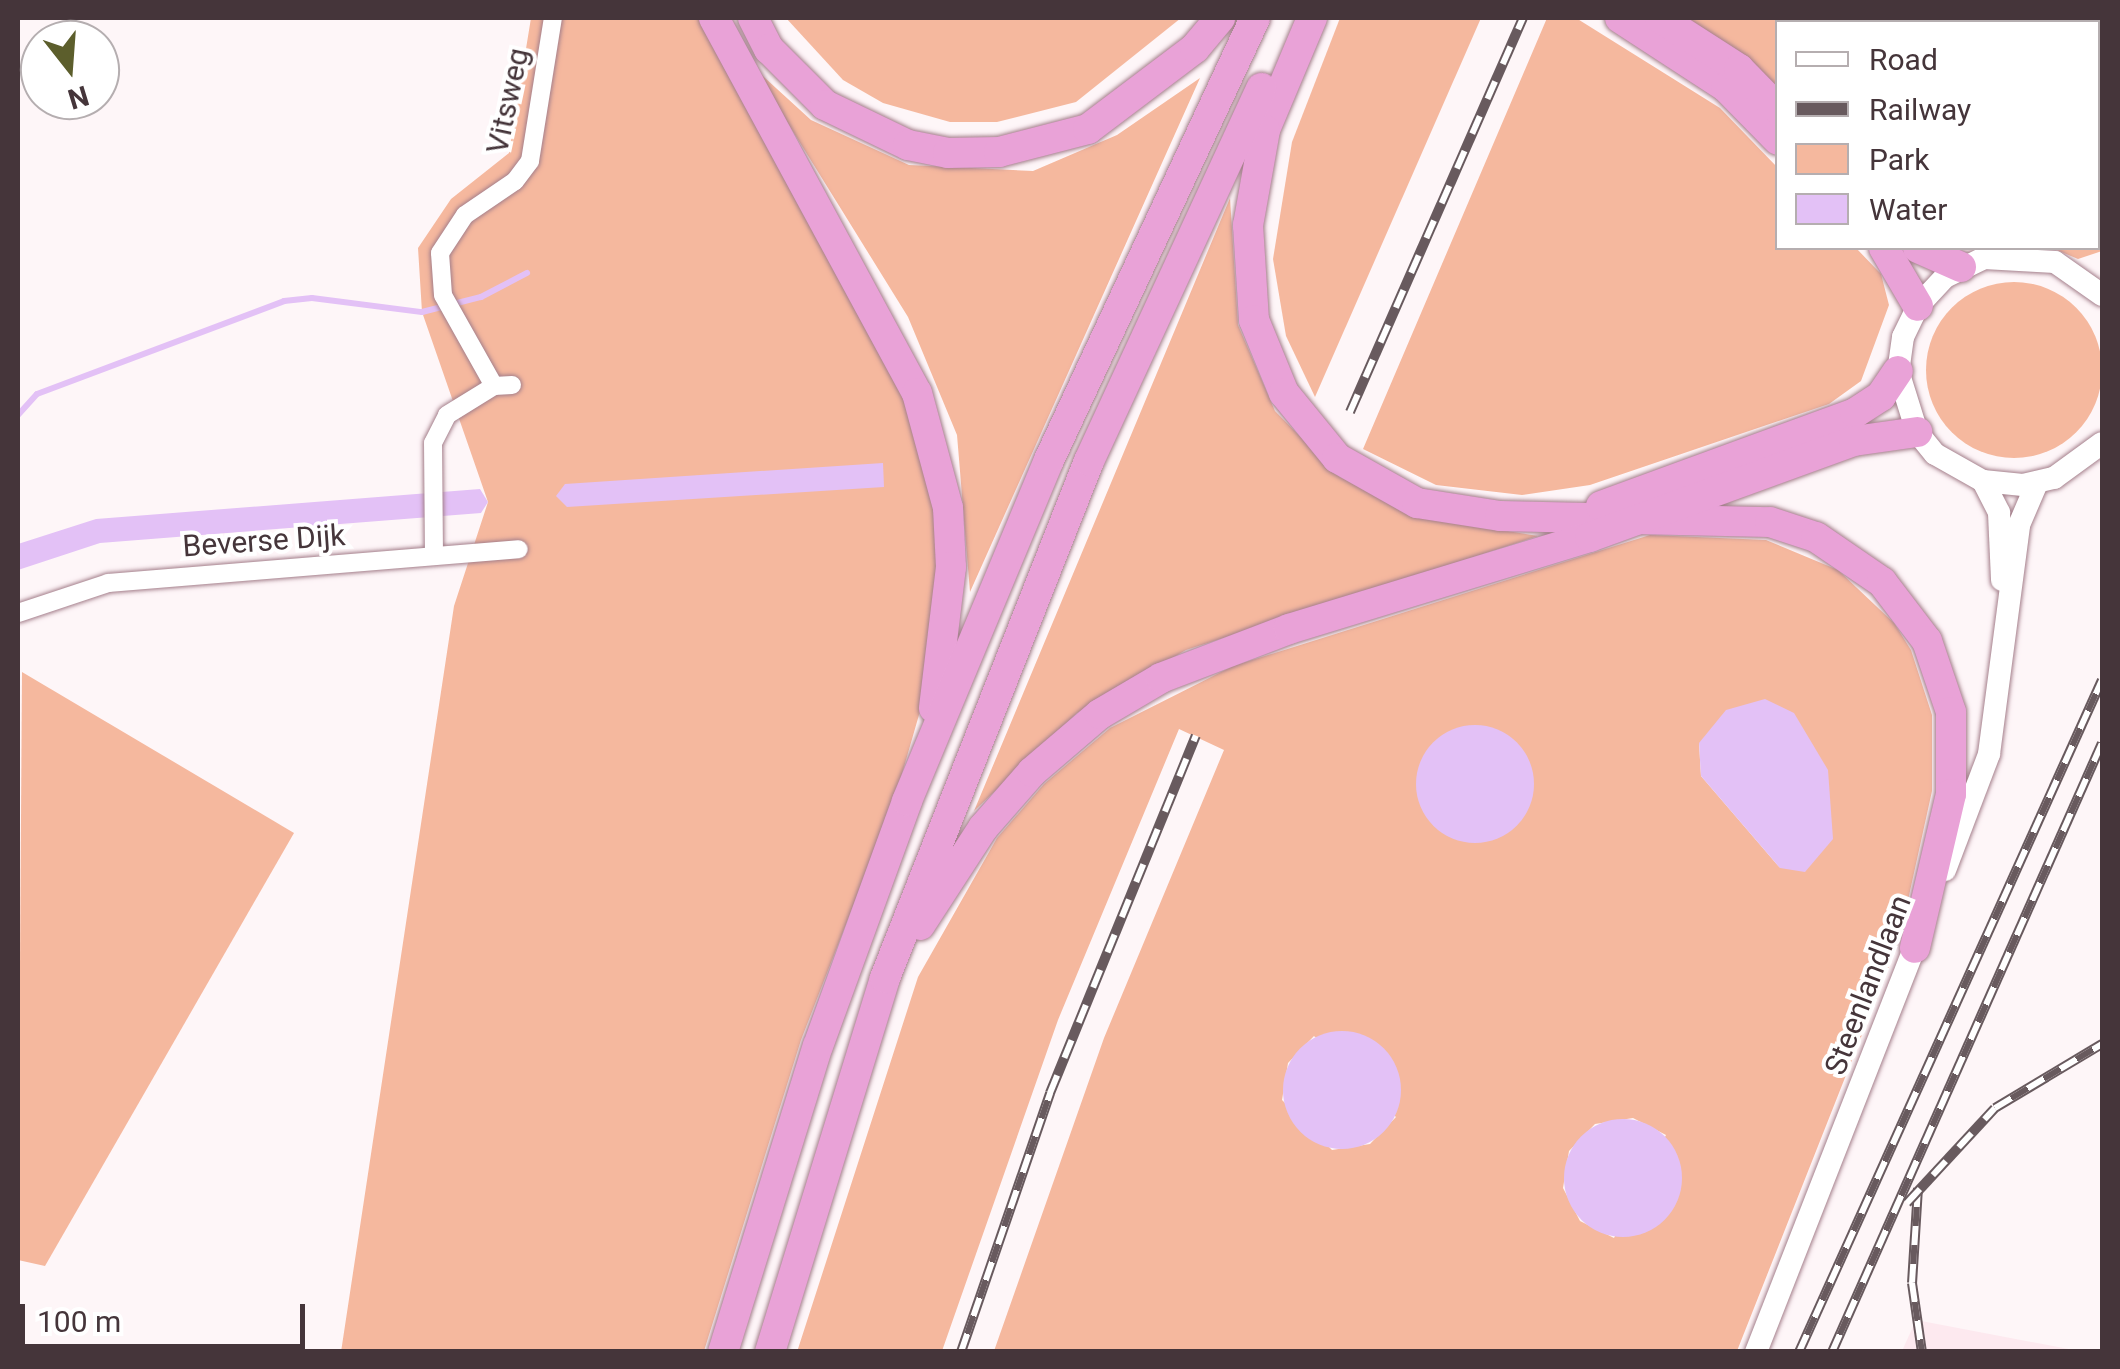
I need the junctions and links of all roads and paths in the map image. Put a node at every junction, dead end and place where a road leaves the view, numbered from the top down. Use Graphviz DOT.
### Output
graph roads {
  1 [pos="553,18"];
  2 [pos="714,18"];
  3 [pos="752,18"];
  4 [pos="1220,18"];
  5 [pos="1256,18"];
  6 [pos="1294,18"];
  7 [pos="1312,18"];
  8 [pos="1620,18"];
  9 [pos="1660,18"];
  10 [pos="1775,105"];
  11 [pos="1775,137"];
  12 [pos="1885,250"];
  13 [pos="1923,250"];
  14 [pos="2102,265"];
  15 [pos="1962,267"];
  16 [pos="2076,272"];
  17 [pos="2102,295"];
  18 [pos="1918,306"];
  19 [pos="1898,370"];
  20 [pos="1917,432"];
  21 [pos="2102,443"];
  22 [pos="1983,481"];
  23 [pos="2037,483"];
  24 [pos="1574,513"];
  25 [pos="1650,516"];
  26 [pos="520,549"];
  27 [pos="434,556"];
  28 [pos="18,613"];
  29 [pos="2007,633"];
  30 [pos="907,801"];
  31 [pos="1915,948"];
  32 [pos="885,978"];
  33 [pos="724,1352"];
  34 [pos="770,1352"];
  35 [pos="1756,1352"];
  1 -- 27 [label="street, Vitsweg"];
  2 -- 30 [label="highway"];
  3 -- 4 [label="highway"];
  5 -- 30 [label="highway"];
  6 -- 32 [label="highway"];
  7 -- 24 [label="highway"];
  8 -- 11 [label="highway"];
  9 -- 10 [label="highway"];
  12 -- 18 [label="highway"];
  13 -- 15 [label="highway"];
  14 -- 16 [label="main road"];
  15 -- 16 [label="main road"];
  15 -- 18 [label="main road"];
  16 -- 17 [label="main road"];
  18 -- 19 [label="main road"];
  19 -- 20 [label="main road"];
  19 -- 24 [label="highway"];
  20 -- 22 [label="main road"];
  20 -- 25 [label="highway"];
  21 -- 23 [label="main road"];
  22 -- 23 [label="main road"];
  22 -- 29 [label="main road, Steenlandlaan"];
  23 -- 29 [label="main road, Steenlandlaan"];
  24 -- 25 [label="highway"];
  25 -- 31 [label="highway"];
  25 -- 32 [label="highway"];
  26 -- 27 [label="street, Beverse Dijk"];
  27 -- 28 [label="street, Beverse Dijk"];
  29 -- 31 [label="main road, Steenlandlaan"];
  30 -- 33 [label="highway"];
  31 -- 35 [label="main road, Steenlandlaan"];
  32 -- 34 [label="highway"];
}
